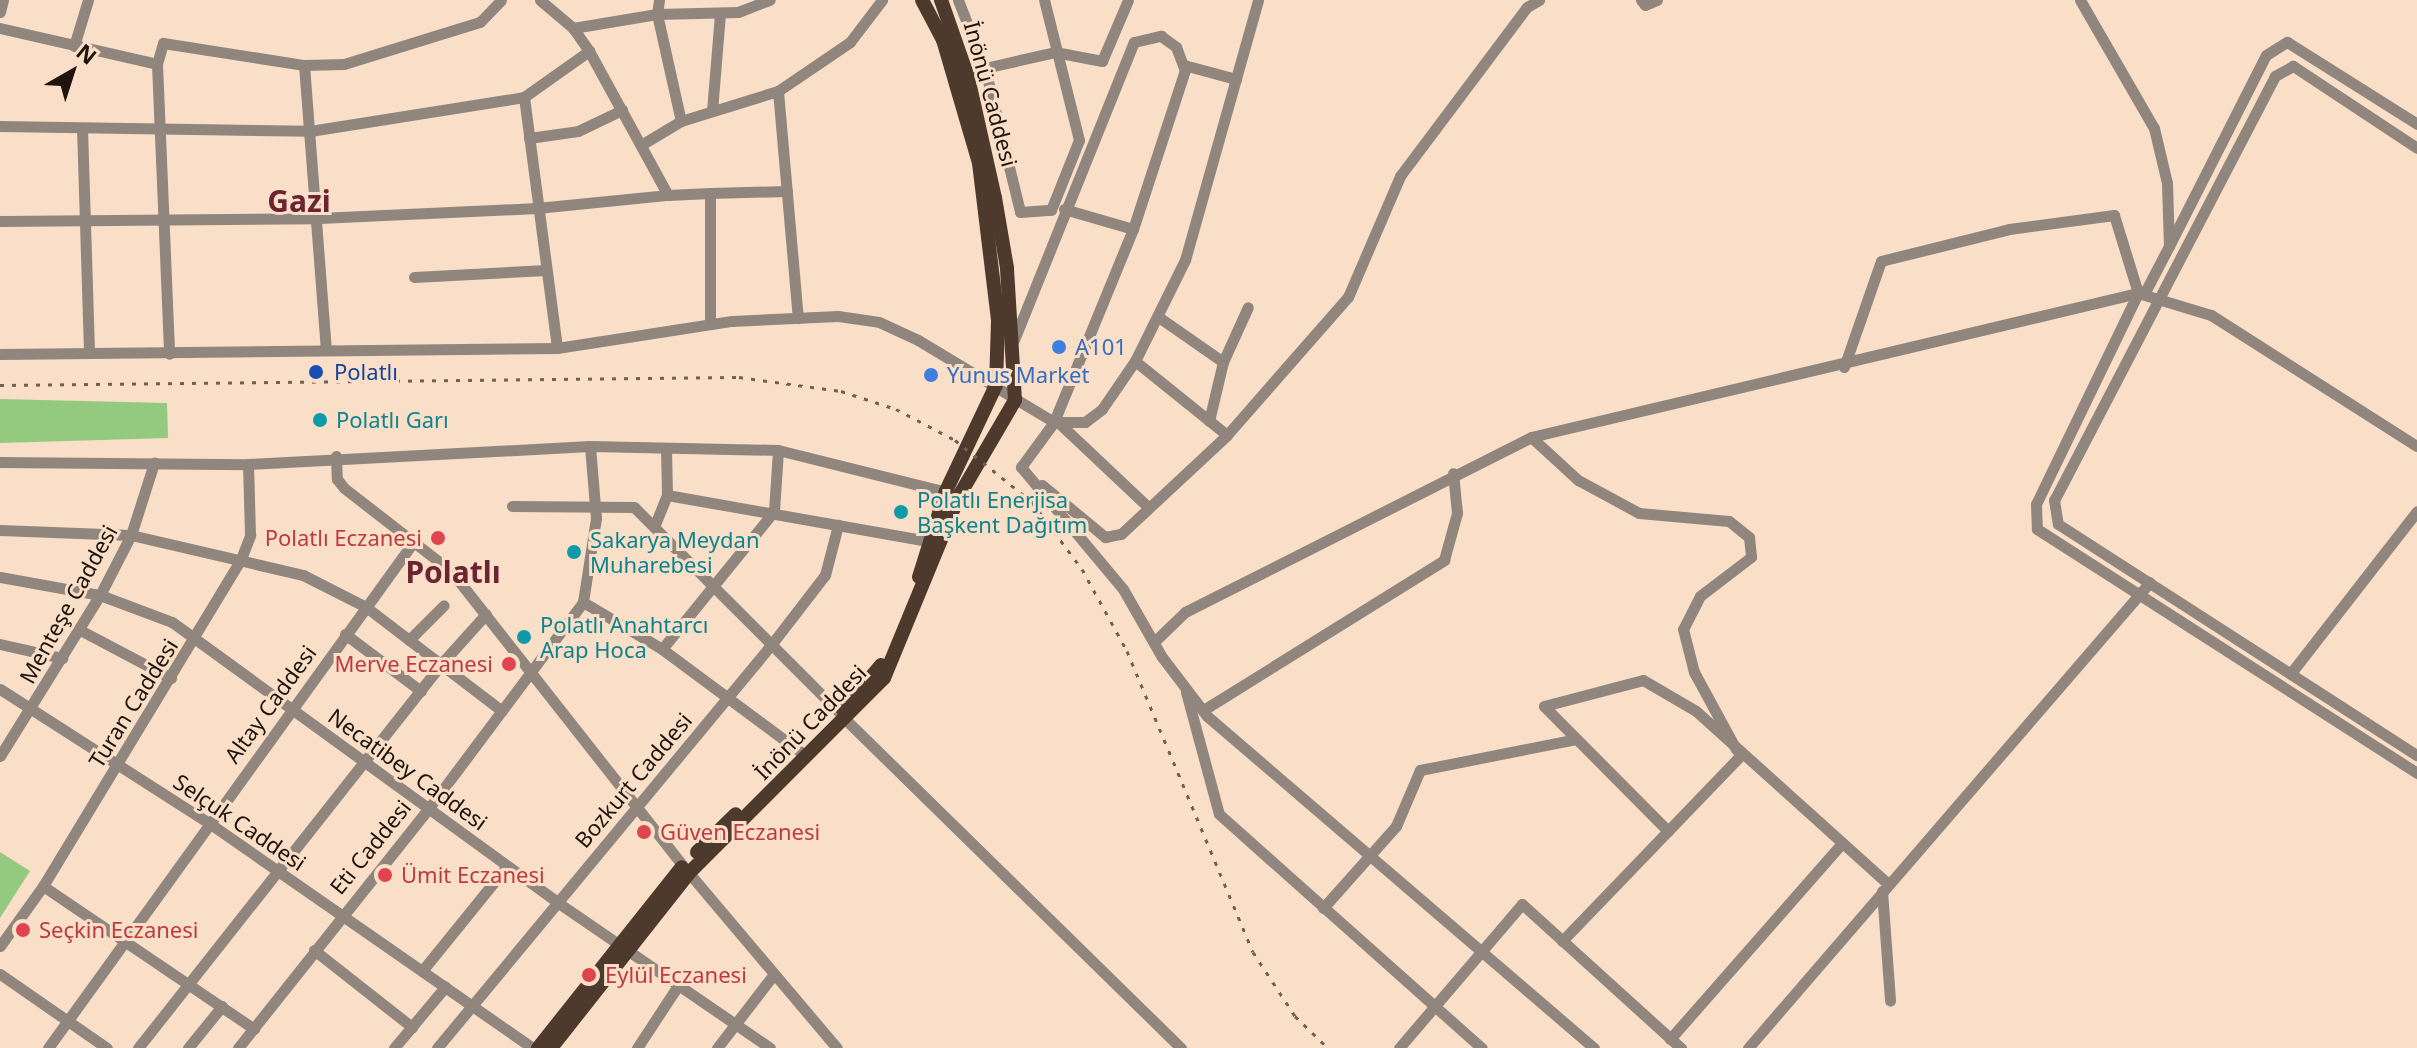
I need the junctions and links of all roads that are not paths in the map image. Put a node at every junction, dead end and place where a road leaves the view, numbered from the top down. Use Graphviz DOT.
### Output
graph roads {
  1 [pos="3,0"];
  2 [pos="88,0"];
  3 [pos="501,0"];
  4 [pos="540,0"];
  5 [pos="659,0"];
  6 [pos="770,0"];
  7 [pos="882,0"];
  8 [pos="922,0"];
  9 [pos="941,0"];
  10 [pos="958,0"];
  11 [pos="1128,0"];
  12 [pos="1258,0"];
  13 [pos="1539,0"];
  14 [pos="1641,0"];
  15 [pos="1657,0"];
  16 [pos="2080,0"];
  17 [pos="1047,3"];
  18 [pos="0,12"];
  19 [pos="720,13"];
  20 [pos="657,14"];
  21 [pos="0,28"];
  22 [pos="573,28"];
  23 [pos="1114,34"];
  24 [pos="1134,42"];
  25 [pos="74,46"];
  26 [pos="589,51"];
  27 [pos="1055,52"];
  28 [pos="157,64"];
  29 [pos="304,65"];
  30 [pos="1184,65"];
  31 [pos="985,69"];
  32 [pos="967,72"];
  33 [pos="1236,79"];
  34 [pos="778,91"];
  35 [pos="524,97"];
  36 [pos="622,110"];
  37 [pos="712,111"];
  38 [pos="681,121"];
  39 [pos="2417,124"];
  40 [pos="0,126"];
  41 [pos="82,128"];
  42 [pos="159,130"];
  43 [pos="310,131"];
  44 [pos="529,138"];
  45 [pos="641,145"];
  46 [pos="2417,148"];
  47 [pos="787,191"];
  48 [pos="710,193"];
  49 [pos="668,195"];
  50 [pos="537,208"];
  51 [pos="1064,209"];
  52 [pos="319,218"];
  53 [pos="164,219"];
  54 [pos="85,220"];
  55 [pos="0,221"];
  56 [pos="1133,229"];
  57 [pos="2169,246"];
  58 [pos="546,270"];
  59 [pos="414,277"];
  60 [pos="2141,294"];
  61 [pos="2159,295"];
  62 [pos="1248,307"];
  63 [pos="798,318"];
  64 [pos="1160,318"];
  65 [pos="710,324"];
  66 [pos="1012,345"];
  67 [pos="557,348"];
  68 [pos="326,349"];
  69 [pos="89,352"];
  70 [pos="0,354"];
  71 [pos="169,354"];
  72 [pos="1135,361"];
  73 [pos="1223,362"];
  74 [pos="1844,367"];
  75 [pos="996,385"];
  76 [pos="1015,400"];
  77 [pos="1209,421"];
  78 [pos="1057,423"];
  79 [pos="1227,435"];
  80 [pos="1531,437"];
  81 [pos="590,446"];
  82 [pos="2417,446"];
  83 [pos="666,448"];
  84 [pos="778,450"];
  85 [pos="336,456"];
  86 [pos="0,462"];
  87 [pos="154,463"];
  88 [pos="248,464"];
  89 [pos="1021,467"];
  90 [pos="1453,473"];
  91 [pos="952,494"];
  92 [pos="667,495"];
  93 [pos="595,503"];
  94 [pos="512,506"];
  95 [pos="1149,508"];
  96 [pos="774,511"];
  97 [pos="2417,511"];
  98 [pos="838,525"];
  99 [pos="654,527"];
  100 [pos="0,530"];
  101 [pos="131,535"];
  102 [pos="414,541"];
  103 [pos="928,541"];
  104 [pos="241,559"];
  105 [pos="0,577"];
  106 [pos="2150,582"];
  107 [pos="712,587"];
  108 [pos="100,595"];
  109 [pos="2142,596"];
  110 [pos="583,602"];
  111 [pos="444,605"];
  112 [pos="366,607"];
  113 [pos="486,614"];
  114 [pos="80,630"];
  115 [pos="345,634"];
  116 [pos="197,639"];
  117 [pos="409,640"];
  118 [pos="1154,642"];
  119 [pos="0,644"];
  120 [pos="771,645"];
  121 [pos="662,649"];
  122 [pos="62,658"];
  123 [pos="441,664"];
  124 [pos="533,672"];
  125 [pos="2291,673"];
  126 [pos="171,678"];
  127 [pos="1185,687"];
  128 [pos="0,689"];
  129 [pos="421,691"];
  130 [pos="728,698"];
  131 [pos="33,706"];
  132 [pos="292,709"];
  133 [pos="1205,709"];
  134 [pos="502,711"];
  135 [pos="843,716"];
  136 [pos="1576,739"];
  137 [pos="1739,752"];
  138 [pos="802,753"];
  139 [pos="2417,755"];
  140 [pos="0,756"];
  141 [pos="364,764"];
  142 [pos="118,766"];
  143 [pos="2417,773"];
  144 [pos="638,805"];
  145 [pos="429,808"];
  146 [pos="209,823"];
  147 [pos="1668,831"];
  148 [pos="1842,843"];
  149 [pos="1371,855"];
  150 [pos="507,866"];
  151 [pos="687,868"];
  152 [pos="278,870"];
  153 [pos="43,886"];
  154 [pos="1885,888"];
  155 [pos="557,902"];
  156 [pos="1323,908"];
  157 [pos="341,914"];
  158 [pos="126,941"];
  159 [pos="1562,941"];
  160 [pos="0,946"];
  161 [pos="623,946"];
  162 [pos="314,950"];
  163 [pos="1482,954"];
  164 [pos="422,971"];
  165 [pos="0,974"];
  166 [pos="774,974"];
  167 [pos="189,982"];
  168 [pos="679,984"];
  169 [pos="445,987"];
  170 [pos="1890,1001"];
  171 [pos="222,1006"];
  172 [pos="471,1006"];
  173 [pos="1436,1008"];
  174 [pos="68,1022"];
  175 [pos="735,1023"];
  176 [pos="412,1027"];
  177 [pos="254,1029"];
  178 [pos="1670,1039"];
  179 [pos="48,1048"];
  180 [pos="107,1048"];
  181 [pos="138,1048"];
  182 [pos="188,1048"];
  183 [pos="238,1048"];
  184 [pos="394,1048"];
  185 [pos="437,1048"];
  186 [pos="535,1048"];
  187 [pos="551,1048"];
  188 [pos="637,1048"];
  189 [pos="717,1048"];
  190 [pos="770,1048"];
  191 [pos="837,1048"];
  192 [pos="1181,1048"];
  193 [pos="1399,1048"];
  194 [pos="1482,1048"];
  195 [pos="1594,1048"];
  196 [pos="1681,1048"];
  197 [pos="1748,1048"];
  1 -- 18 [label="street"];
  2 -- 25 [label="street"];
  3 -- 29 [label="street"];
  4 -- 22 [label="street"];
  5 -- 20 [label="street"];
  6 -- 19 [label="street"];
  7 -- 34 [label="street"];
  8 -- 75 [label="main road, İnönü Caddesi"];
  9 -- 32 [label="main road, İnönü Caddesi"];
  10 -- 31 [label="street"];
  11 -- 23 [label="street"];
  12 -- 33 [label="street"];
  13 -- 79 [label="street"];
  14 -- 15 [label="street"];
  16 -- 57 [label="street"];
  17 -- 27 [label="street"];
  19 -- 20 [label="street"];
  19 -- 37 [label="street"];
  20 -- 22 [label="street"];
  20 -- 38 [label="street"];
  21 -- 25 [label="street"];
  22 -- 26 [label="street"];
  23 -- 24 [label="street"];
  23 -- 27 [label="street"];
  24 -- 30 [label="street"];
  24 -- 51 [label="street"];
  25 -- 28 [label="street"];
  26 -- 35 [label="street"];
  26 -- 36 [label="street"];
  27 -- 31 [label="street"];
  27 -- 31 [label="street"];
  28 -- 29 [label="street"];
  28 -- 42 [label="street"];
  29 -- 43 [label="street"];
  30 -- 33 [label="street"];
  30 -- 56 [label="street"];
  31 -- 32 [label="street"];
  32 -- 66 [label="main road, İnönü Caddesi"];
  33 -- 64 [label="street"];
  34 -- 37 [label="street"];
  34 -- 47 [label="street"];
  35 -- 43 [label="street"];
  35 -- 44 [label="street"];
  36 -- 44 [label="street"];
  36 -- 45 [label="street"];
  37 -- 38 [label="street"];
  38 -- 45 [label="street"];
  39 -- 57 [label="street"];
  40 -- 41 [label="street"];
  41 -- 42 [label="street"];
  41 -- 54 [label="street"];
  42 -- 43 [label="street"];
  42 -- 53 [label="street"];
  43 -- 52 [label="street"];
  44 -- 50 [label="street"];
  45 -- 49 [label="street"];
  46 -- 61 [label="street"];
  47 -- 48 [label="street"];
  47 -- 63 [label="street"];
  48 -- 49 [label="street"];
  48 -- 65 [label="street"];
  49 -- 50 [label="street"];
  50 -- 52 [label="street"];
  50 -- 58 [label="street"];
  51 -- 56 [label="street"];
  51 -- 66 [label="street"];
  52 -- 53 [label="street"];
  52 -- 68 [label="street"];
  53 -- 54 [label="street"];
  53 -- 71 [label="street"];
  54 -- 55 [label="street"];
  54 -- 69 [label="street"];
  56 -- 78 [label="street"];
  57 -- 60 [label="street"];
  58 -- 59 [label="street"];
  58 -- 67 [label="street"];
  60 -- 61 [label="street"];
  60 -- 74 [label="street"];
  60 -- 74 [label="street"];
  60 -- 109 [label="street"];
  61 -- 82 [label="street"];
  61 -- 106 [label="street"];
  62 -- 73 [label="street"];
  63 -- 65 [label="street"];
  63 -- 75 [label="street"];
  64 -- 72 [label="street"];
  64 -- 73 [label="street"];
  65 -- 67 [label="street"];
  66 -- 76 [label="main road, İnönü Caddesi"];
  67 -- 68 [label="street"];
  68 -- 71 [label="street"];
  69 -- 70 [label="street"];
  69 -- 71 [label="street"];
  72 -- 77 [label="street"];
  72 -- 78 [label="street"];
  73 -- 77 [label="street"];
  74 -- 80 [label="street"];
  75 -- 76 [label="street"];
  75 -- 91 [label="main road, İnönü Caddesi"];
  76 -- 78 [label="street"];
  76 -- 91 [label="main road, İnönü Caddesi"];
  77 -- 79 [label="street"];
  78 -- 89 [label="street"];
  78 -- 95 [label="street"];
  79 -- 95 [label="street"];
  80 -- 90 [label="street"];
  80 -- 137 [label="street"];
  81 -- 83 [label="street"];
  81 -- 85 [label="street"];
  81 -- 93 [label="street"];
  83 -- 84 [label="street"];
  83 -- 92 [label="street"];
  84 -- 91 [label="street"];
  84 -- 96 [label="street"];
  85 -- 88 [label="street"];
  85 -- 102 [label="street"];
  86 -- 87 [label="street"];
  87 -- 88 [label="street"];
  87 -- 101 [label="street, Menteşe Caddesi"];
  88 -- 104 [label="street, Turan Caddesi"];
  89 -- 95 [label="street"];
  89 -- 118 [label="street"];
  90 -- 118 [label="street"];
  90 -- 133 [label="street"];
  91 -- 103 [label="main road, İnönü Caddesi"];
  91 -- 135 [label="main road, İnönü Caddesi"];
  92 -- 96 [label="street"];
  92 -- 99 [label="street"];
  93 -- 94 [label="street"];
  93 -- 99 [label="street"];
  93 -- 110 [label="street"];
  96 -- 98 [label="street"];
  96 -- 107 [label="street"];
  97 -- 125 [label="street"];
  98 -- 103 [label="street"];
  98 -- 120 [label="street, Bozkurt Caddesi"];
  99 -- 107 [label="street"];
  100 -- 101 [label="street"];
  101 -- 104 [label="street"];
  101 -- 108 [label="street, Menteşe Caddesi"];
  102 -- 112 [label="street, Altay Caddesi"];
  102 -- 113 [label="street"];
  103 -- 135 [label="main road, İnönü Caddesi"];
  104 -- 112 [label="street"];
  104 -- 116 [label="street, Turan Caddesi"];
  105 -- 108 [label="street, Necatibey Caddesi"];
  106 -- 109 [label="street"];
  106 -- 125 [label="street"];
  107 -- 120 [label="street"];
  107 -- 121 [label="street"];
  108 -- 114 [label="street, Menteşe Caddesi"];
  108 -- 116 [label="street, Necatibey Caddesi"];
  109 -- 143 [label="street"];
  109 -- 154 [label="street"];
  110 -- 121 [label="street"];
  110 -- 124 [label="street, Eti Caddesi"];
  111 -- 117 [label="street"];
  112 -- 115 [label="street, Altay Caddesi"];
  112 -- 117 [label="street"];
  113 -- 123 [label="street"];
  113 -- 124 [label="street"];
  114 -- 122 [label="street, Menteşe Caddesi"];
  114 -- 126 [label="street"];
  115 -- 129 [label="street"];
  115 -- 132 [label="street, Altay Caddesi"];
  116 -- 126 [label="street, Turan Caddesi"];
  116 -- 132 [label="street, Necatibey Caddesi"];
  117 -- 123 [label="street"];
  118 -- 127 [label="street"];
  119 -- 122 [label="street"];
  120 -- 130 [label="street, Bozkurt Caddesi"];
  120 -- 135 [label="street"];
  121 -- 130 [label="street"];
  122 -- 131 [label="street, Menteşe Caddesi"];
  123 -- 129 [label="street"];
  123 -- 134 [label="street"];
  124 -- 134 [label="street, Eti Caddesi"];
  124 -- 144 [label="street"];
  125 -- 139 [label="street"];
  126 -- 142 [label="street, Turan Caddesi"];
  127 -- 133 [label="street"];
  127 -- 156 [label="street"];
  128 -- 131 [label="street, Selçuk Caddesi"];
  129 -- 141 [label="street"];
  130 -- 138 [label="street"];
  130 -- 144 [label="street, Bozkurt Caddesi"];
  131 -- 140 [label="street, Menteşe Caddesi"];
  131 -- 142 [label="street, Selçuk Caddesi"];
  132 -- 141 [label="street, Necatibey Caddesi"];
  132 -- 146 [label="street, Altay Caddesi"];
  133 -- 149 [label="street"];
  134 -- 145 [label="street, Eti Caddesi"];
  135 -- 138 [label="main road, İnönü Caddesi"];
  135 -- 151 [label="main road, İnönü Caddesi"];
  135 -- 192 [label="street"];
  136 -- 137 [label="street"];
  136 -- 147 [label="street"];
  136 -- 149 [label="street"];
  137 -- 147 [label="street"];
  137 -- 148 [label="street"];
  138 -- 151 [label="main road, İnönü Caddesi"];
  141 -- 145 [label="street, Necatibey Caddesi"];
  141 -- 152 [label="street"];
  142 -- 146 [label="street, Selçuk Caddesi"];
  142 -- 153 [label="street, Turan Caddesi"];
  144 -- 151 [label="street"];
  144 -- 155 [label="street, Bozkurt Caddesi"];
  145 -- 150 [label="street, Necatibey Caddesi"];
  145 -- 157 [label="street, Eti Caddesi"];
  146 -- 152 [label="street, Selçuk Caddesi"];
  146 -- 158 [label="street, Altay Caddesi"];
  147 -- 159 [label="street"];
  148 -- 154 [label="street"];
  148 -- 178 [label="street"];
  149 -- 156 [label="street"];
  149 -- 163 [label="street"];
  150 -- 155 [label="street, Necatibey Caddesi"];
  150 -- 164 [label="street"];
  151 -- 161 [label="main road, İnönü Caddesi"];
  151 -- 166 [label="street"];
  152 -- 157 [label="street, Selçuk Caddesi"];
  152 -- 167 [label="street"];
  153 -- 158 [label="street"];
  153 -- 160 [label="street, Turan Caddesi"];
  154 -- 170 [label="street"];
  154 -- 197 [label="street"];
  155 -- 161 [label="street, Necatibey Caddesi"];
  155 -- 172 [label="street, Bozkurt Caddesi"];
  156 -- 173 [label="street"];
  157 -- 162 [label="street, Eti Caddesi"];
  157 -- 164 [label="street, Selçuk Caddesi"];
  158 -- 167 [label="street"];
  158 -- 174 [label="street, Altay Caddesi"];
  159 -- 163 [label="street"];
  159 -- 178 [label="street"];
  161 -- 168 [label="street, Necatibey Caddesi"];
  161 -- 186 [label="main road, İnönü Caddesi"];
  161 -- 187 [label="main road, İnönü Caddesi"];
  162 -- 176 [label="street"];
  162 -- 177 [label="street, Eti Caddesi"];
  163 -- 173 [label="street"];
  163 -- 195 [label="street"];
  164 -- 169 [label="street, Selçuk Caddesi"];
  165 -- 174 [label="street"];
  166 -- 175 [label="street"];
  166 -- 191 [label="street"];
  167 -- 171 [label="street"];
  167 -- 181 [label="street"];
  168 -- 175 [label="street, Necatibey Caddesi"];
  168 -- 188 [label="street"];
  169 -- 172 [label="street, Selçuk Caddesi"];
  169 -- 176 [label="street"];
  171 -- 177 [label="street"];
  171 -- 182 [label="street"];
  172 -- 185 [label="street, Bozkurt Caddesi"];
  172 -- 186 [label="street, Selçuk Caddesi"];
  173 -- 193 [label="street"];
  173 -- 194 [label="street"];
  174 -- 179 [label="street, Altay Caddesi"];
  174 -- 180 [label="street"];
  175 -- 189 [label="street"];
  175 -- 190 [label="street, Necatibey Caddesi"];
  176 -- 184 [label="street"];
  177 -- 183 [label="street, Eti Caddesi"];
  178 -- 196 [label="street"];
}
